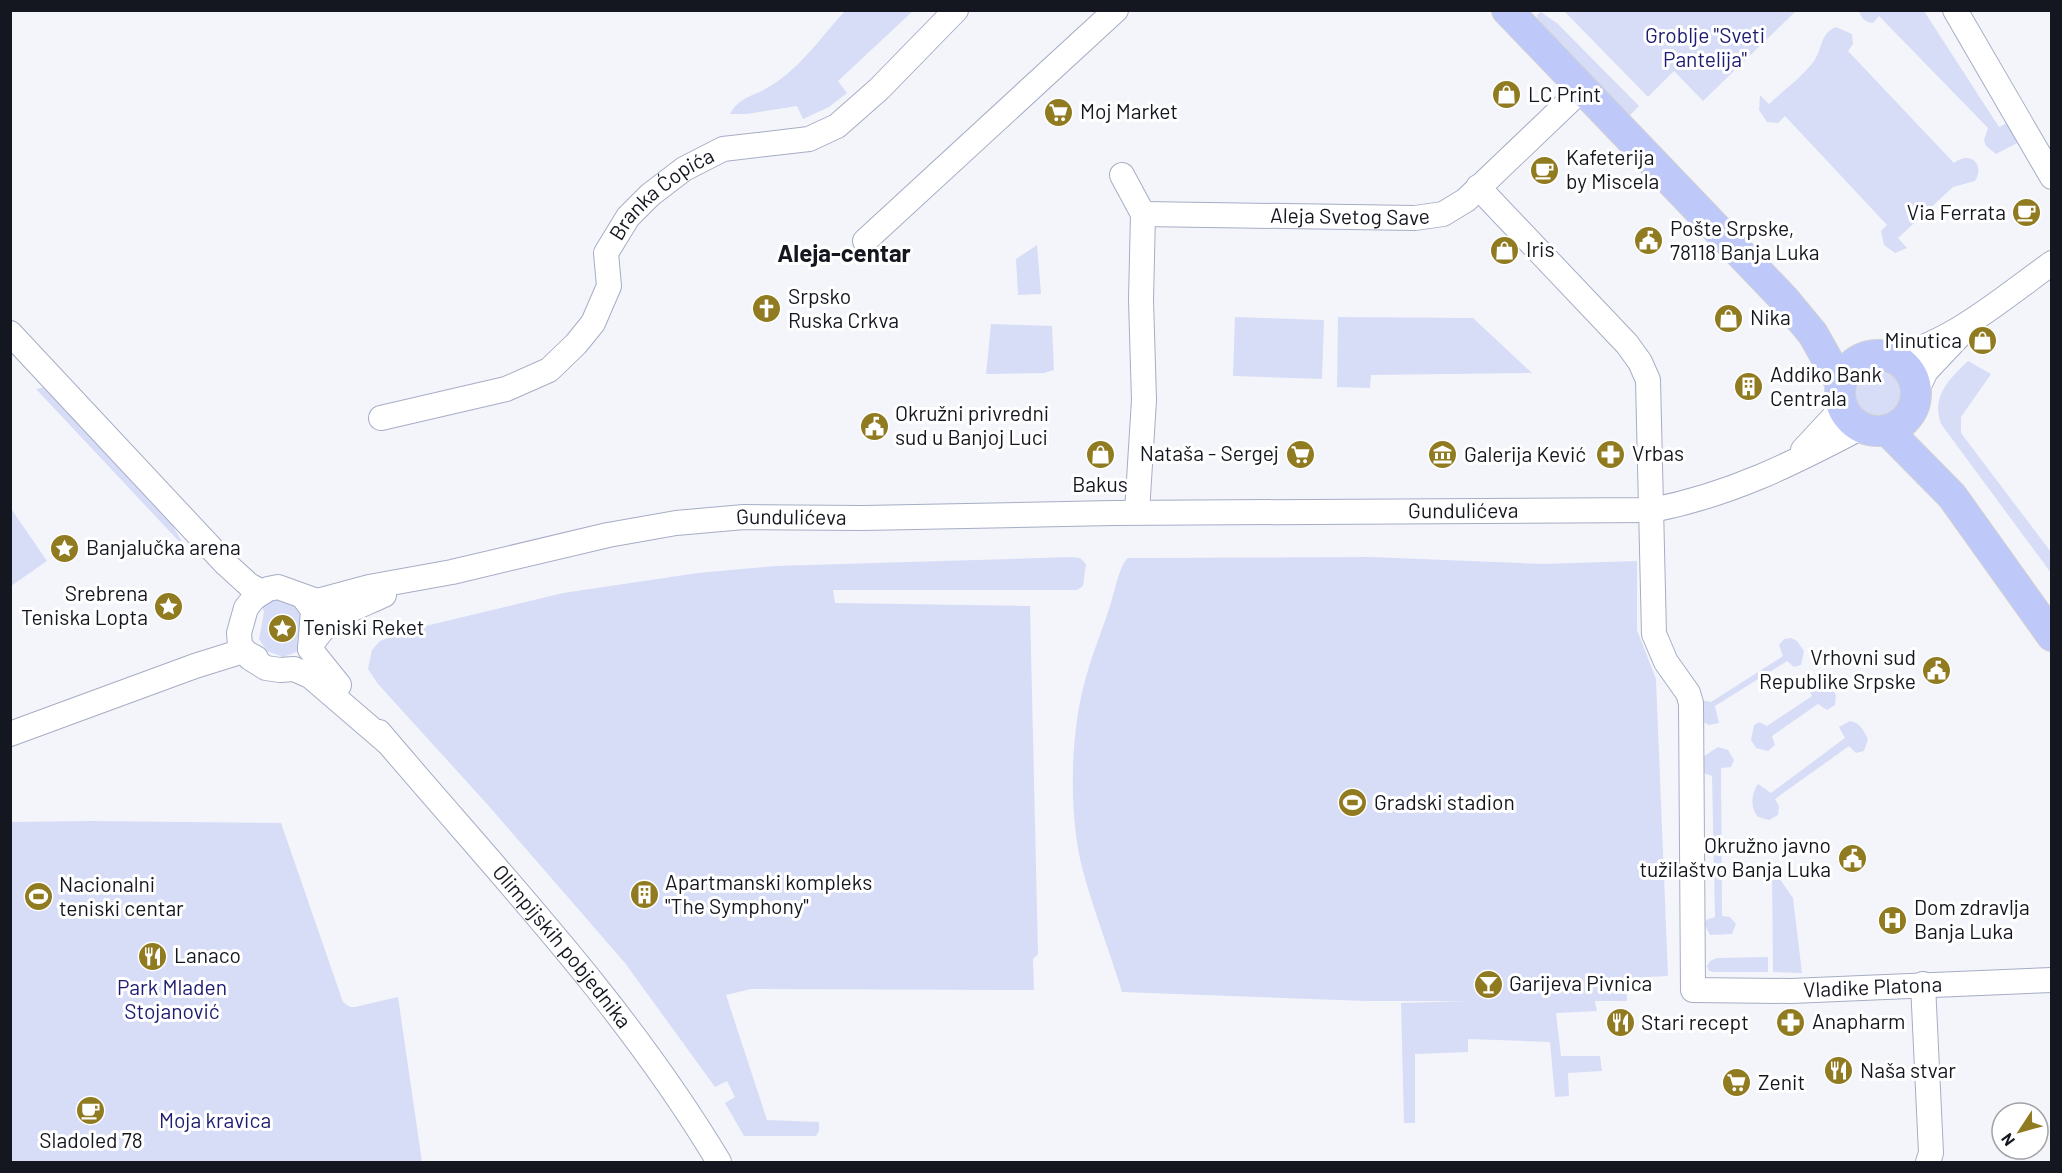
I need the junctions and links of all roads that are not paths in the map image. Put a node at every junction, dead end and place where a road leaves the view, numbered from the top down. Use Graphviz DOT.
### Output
graph roads {
  1 [pos="956,10"];
  2 [pos="1116,10"];
  3 [pos="1507,10"];
  4 [pos="1955,10"];
  5 [pos="1581,90"];
  6 [pos="1122,175"];
  7 [pos="2052,177"];
  8 [pos="1479,187"];
  9 [pos="1143,214"];
  10 [pos="866,241"];
  11 [pos="2052,264"];
  12 [pos="1784,299"];
  13 [pos="1978,316"];
  14 [pos="10,333"];
  15 [pos="1881,356"];
  16 [pos="1876,409"];
  17 [pos="381,418"];
  18 [pos="1652,510"];
  19 [pos="177,512"];
  20 [pos="1137,512"];
  21 [pos="452,572"];
  22 [pos="310,598"];
  23 [pos="253,599"];
  24 [pos="2052,636"];
  25 [pos="316,645"];
  26 [pos="249,650"];
  27 [pos="292,666"];
  28 [pos="10,720"];
  29 [pos="10,734"];
  30 [pos="388,743"];
  31 [pos="2052,980"];
  32 [pos="1923,984"];
  33 [pos="719,1162"];
  34 [pos="1928,1162"];
  1 -- 17 [label="street, Branka Ćopića"];
  2 -- 10 [label="street"];
  3 -- 5 [label="main road"];
  4 -- 7 [label="street"];
  5 -- 8 [label="street, Aleja Svetog Save"];
  5 -- 12 [label="main road"];
  6 -- 9 [label="street"];
  8 -- 9 [label="street, Aleja Svetog Save"];
  8 -- 18 [label="street"];
  9 -- 20 [label="street"];
  11 -- 13 [label="street, Gundulićeva"];
  12 -- 15 [label="main road"];
  12 -- 16 [label="main road"];
  13 -- 15 [label="street, Gundulićeva"];
  13 -- 16 [label="street, Gundulićeva"];
  14 -- 19 [label="street"];
  15 -- 16 [label="main road"];
  15 -- 16 [label="main road"];
  16 -- 18 [label="street, Gundulićeva"];
  16 -- 24 [label="main road"];
  18 -- 20 [label="street, Gundulićeva"];
  18 -- 32 [label="street, Vladike Platona"];
  19 -- 23 [label="street"];
  19 -- 23 [label="street"];
  20 -- 21 [label="street, Gundulićeva"];
  21 -- 22 [label="street, Gundulićeva"];
  21 -- 25 [label="street, Gundulićeva"];
  22 -- 23 [label="street"];
  22 -- 25 [label="street"];
  23 -- 26 [label="street"];
  23 -- 26 [label="street"];
  25 -- 27 [label="street"];
  25 -- 30 [label="street, Olimpijskih pobjednika"];
  26 -- 27 [label="street"];
  26 -- 28 [label="street"];
  26 -- 29 [label="street"];
  27 -- 30 [label="street, Olimpijskih pobjednika"];
  30 -- 33 [label="street, Olimpijskih pobjednika"];
  31 -- 32 [label="street, Vladike Platona"];
  32 -- 34 [label="street"];
}
